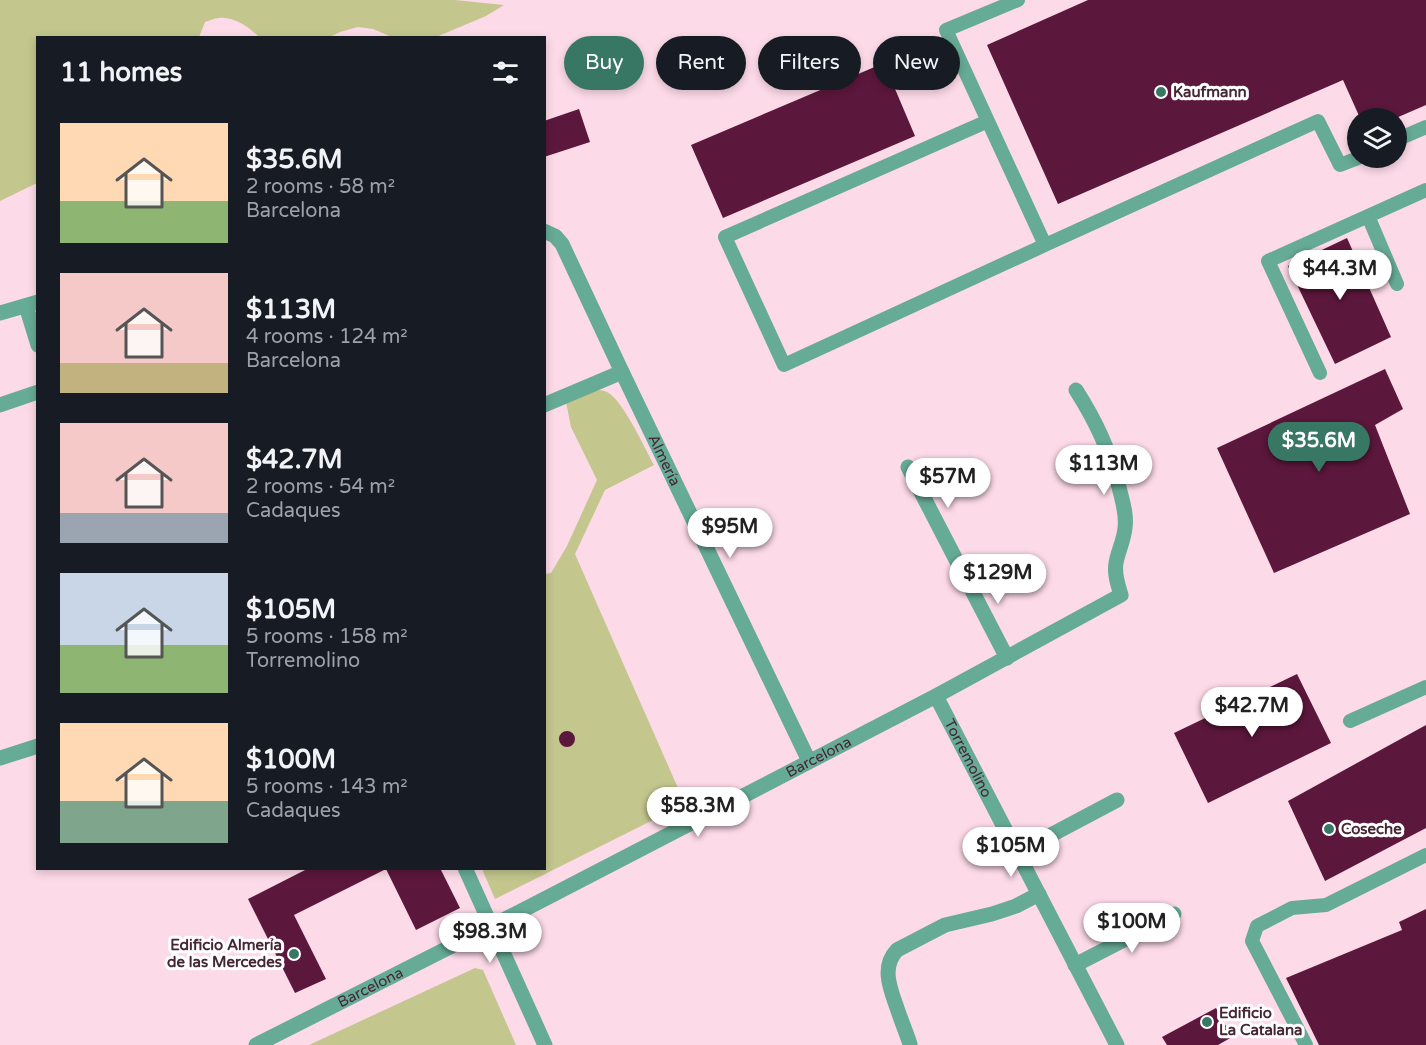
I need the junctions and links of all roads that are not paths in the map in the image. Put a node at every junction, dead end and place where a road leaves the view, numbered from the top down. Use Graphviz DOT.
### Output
graph roads {
  1 [pos="1018,0"];
  2 [pos="988,121"];
  3 [pos="1426,127"];
  4 [pos="1407,135"];
  5 [pos="1347,162"];
  6 [pos="1426,190"];
  7 [pos="1368,216"];
  8 [pos="546,232"];
  9 [pos="1045,245"];
  10 [pos="1397,284"];
  11 [pos="32,304"];
  12 [pos="0,313"];
  13 [pos="36,331"];
  14 [pos="622,372"];
  15 [pos="1320,373"];
  16 [pos="1076,390"];
  17 [pos="36,393"];
  18 [pos="546,404"];
  19 [pos="0,405"];
  20 [pos="908,467"];
  21 [pos="1006,657"];
  22 [pos="1426,687"];
  23 [pos="936,696"];
  24 [pos="1350,721"];
  25 [pos="36,747"];
  26 [pos="0,758"];
  27 [pos="809,761"];
  28 [pos="1117,800"];
  29 [pos="1017,853"];
  30 [pos="1426,855"];
  31 [pos="466,870"];
  32 [pos="1039,894"];
  33 [pos="1174,914"];
  34 [pos="492,926"];
  35 [pos="1075,965"];
  36 [pos="910,1044"];
  37 [pos="256,1045"];
  38 [pos="545,1045"];
  39 [pos="1117,1045"];
  40 [pos="1305,1045"];
  1 -- 2 [label="lane"];
  2 -- 9 [label="lane"];
  2 -- 9 [label="lane"];
  3 -- 4 [label="lane"];
  5 -- 9 [label="lane"];
  6 -- 7 [label="lane"];
  7 -- 10 [label="lane"];
  7 -- 15 [label="lane"];
  8 -- 14 [label="street, Almería"];
  11 -- 12 [label="street"];
  11 -- 13 [label="street"];
  14 -- 18 [label="street"];
  14 -- 27 [label="street, Almería"];
  16 -- 21 [label="street, Barcelona"];
  17 -- 19 [label="street"];
  20 -- 21 [label="street"];
  21 -- 23 [label="street, Barcelona"];
  22 -- 24 [label="lane"];
  23 -- 27 [label="street, Barcelona"];
  23 -- 29 [label="street, Torremolino"];
  25 -- 26 [label="street"];
  27 -- 34 [label="street, Barcelona"];
  28 -- 29 [label="street"];
  29 -- 32 [label="street, Torremolino"];
  30 -- 40 [label="lane"];
  31 -- 34 [label="street"];
  32 -- 35 [label="street, Torremolino"];
  32 -- 36 [label="street"];
  33 -- 35 [label="street"];
  34 -- 37 [label="street, Barcelona"];
  34 -- 38 [label="street"];
  35 -- 39 [label="street, Torremolino"];
}
